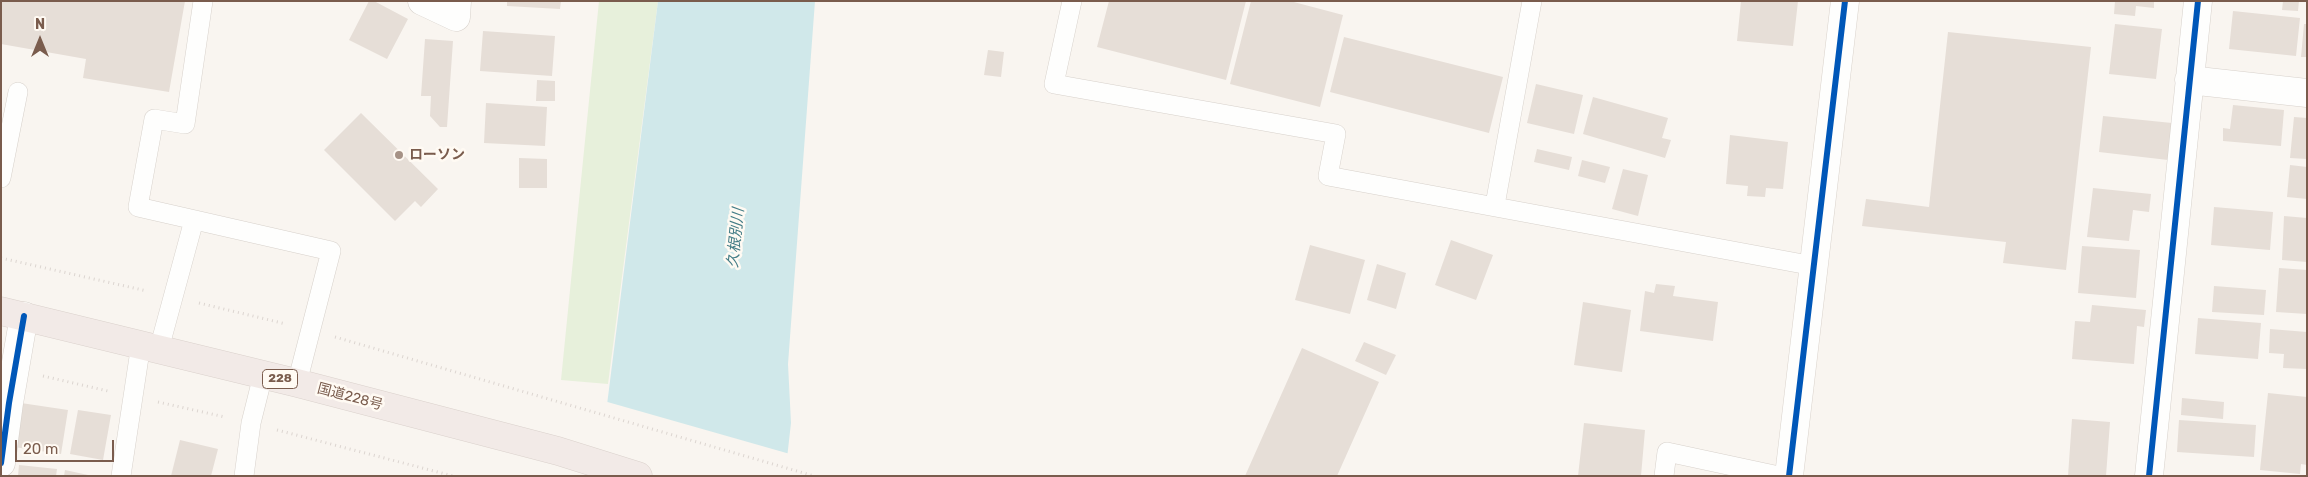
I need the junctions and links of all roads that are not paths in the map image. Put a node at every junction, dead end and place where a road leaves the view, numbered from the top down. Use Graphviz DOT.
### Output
graph roads {
  1 [pos="202,1"];
  2 [pos="422,1"];
  3 [pos="457,1"];
  4 [pos="1072,1"];
  5 [pos="1532,1"];
  6 [pos="1845,1"];
  7 [pos="2198,1"];
  8 [pos="2189,80"];
  9 [pos="18,92"];
  10 [pos="2307,93"];
  11 [pos="1,178"];
  12 [pos="1495,206"];
  13 [pos="194,220"];
  14 [pos="1814,266"];
  15 [pos="13,314"];
  16 [pos="150,347"];
  17 [pos="263,375"];
  18 [pos="297,383"];
  19 [pos="1,463"];
  20 [pos="121,476"];
  21 [pos="244,476"];
  22 [pos="638,476"];
  23 [pos="1664,476"];
  24 [pos="1779,476"];
  25 [pos="1789,476"];
  26 [pos="2150,476"];
  1 -- 13 [label="lane"];
  2 -- 3 [label="street"];
  4 -- 12 [label="lane"];
  5 -- 12 [label="lane"];
  6 -- 14 [label="street"];
  7 -- 8 [label="street"];
  8 -- 10 [label="street"];
  8 -- 26 [label="street"];
  9 -- 11 [label="lane"];
  12 -- 14 [label="lane"];
  13 -- 16 [label="lane"];
  13 -- 18 [label="lane"];
  14 -- 25 [label="street"];
  15 -- 16 [label="highway, 国道228号 / 228"];
  15 -- 19 [label="street"];
  16 -- 17 [label="highway, 国道228号 / 228"];
  16 -- 20 [label="lane"];
  17 -- 18 [label="highway, 国道228号 / 228"];
  17 -- 21 [label="lane"];
  18 -- 22 [label="highway, 国道228号 / 228"];
  23 -- 24 [label="lane"];
}
